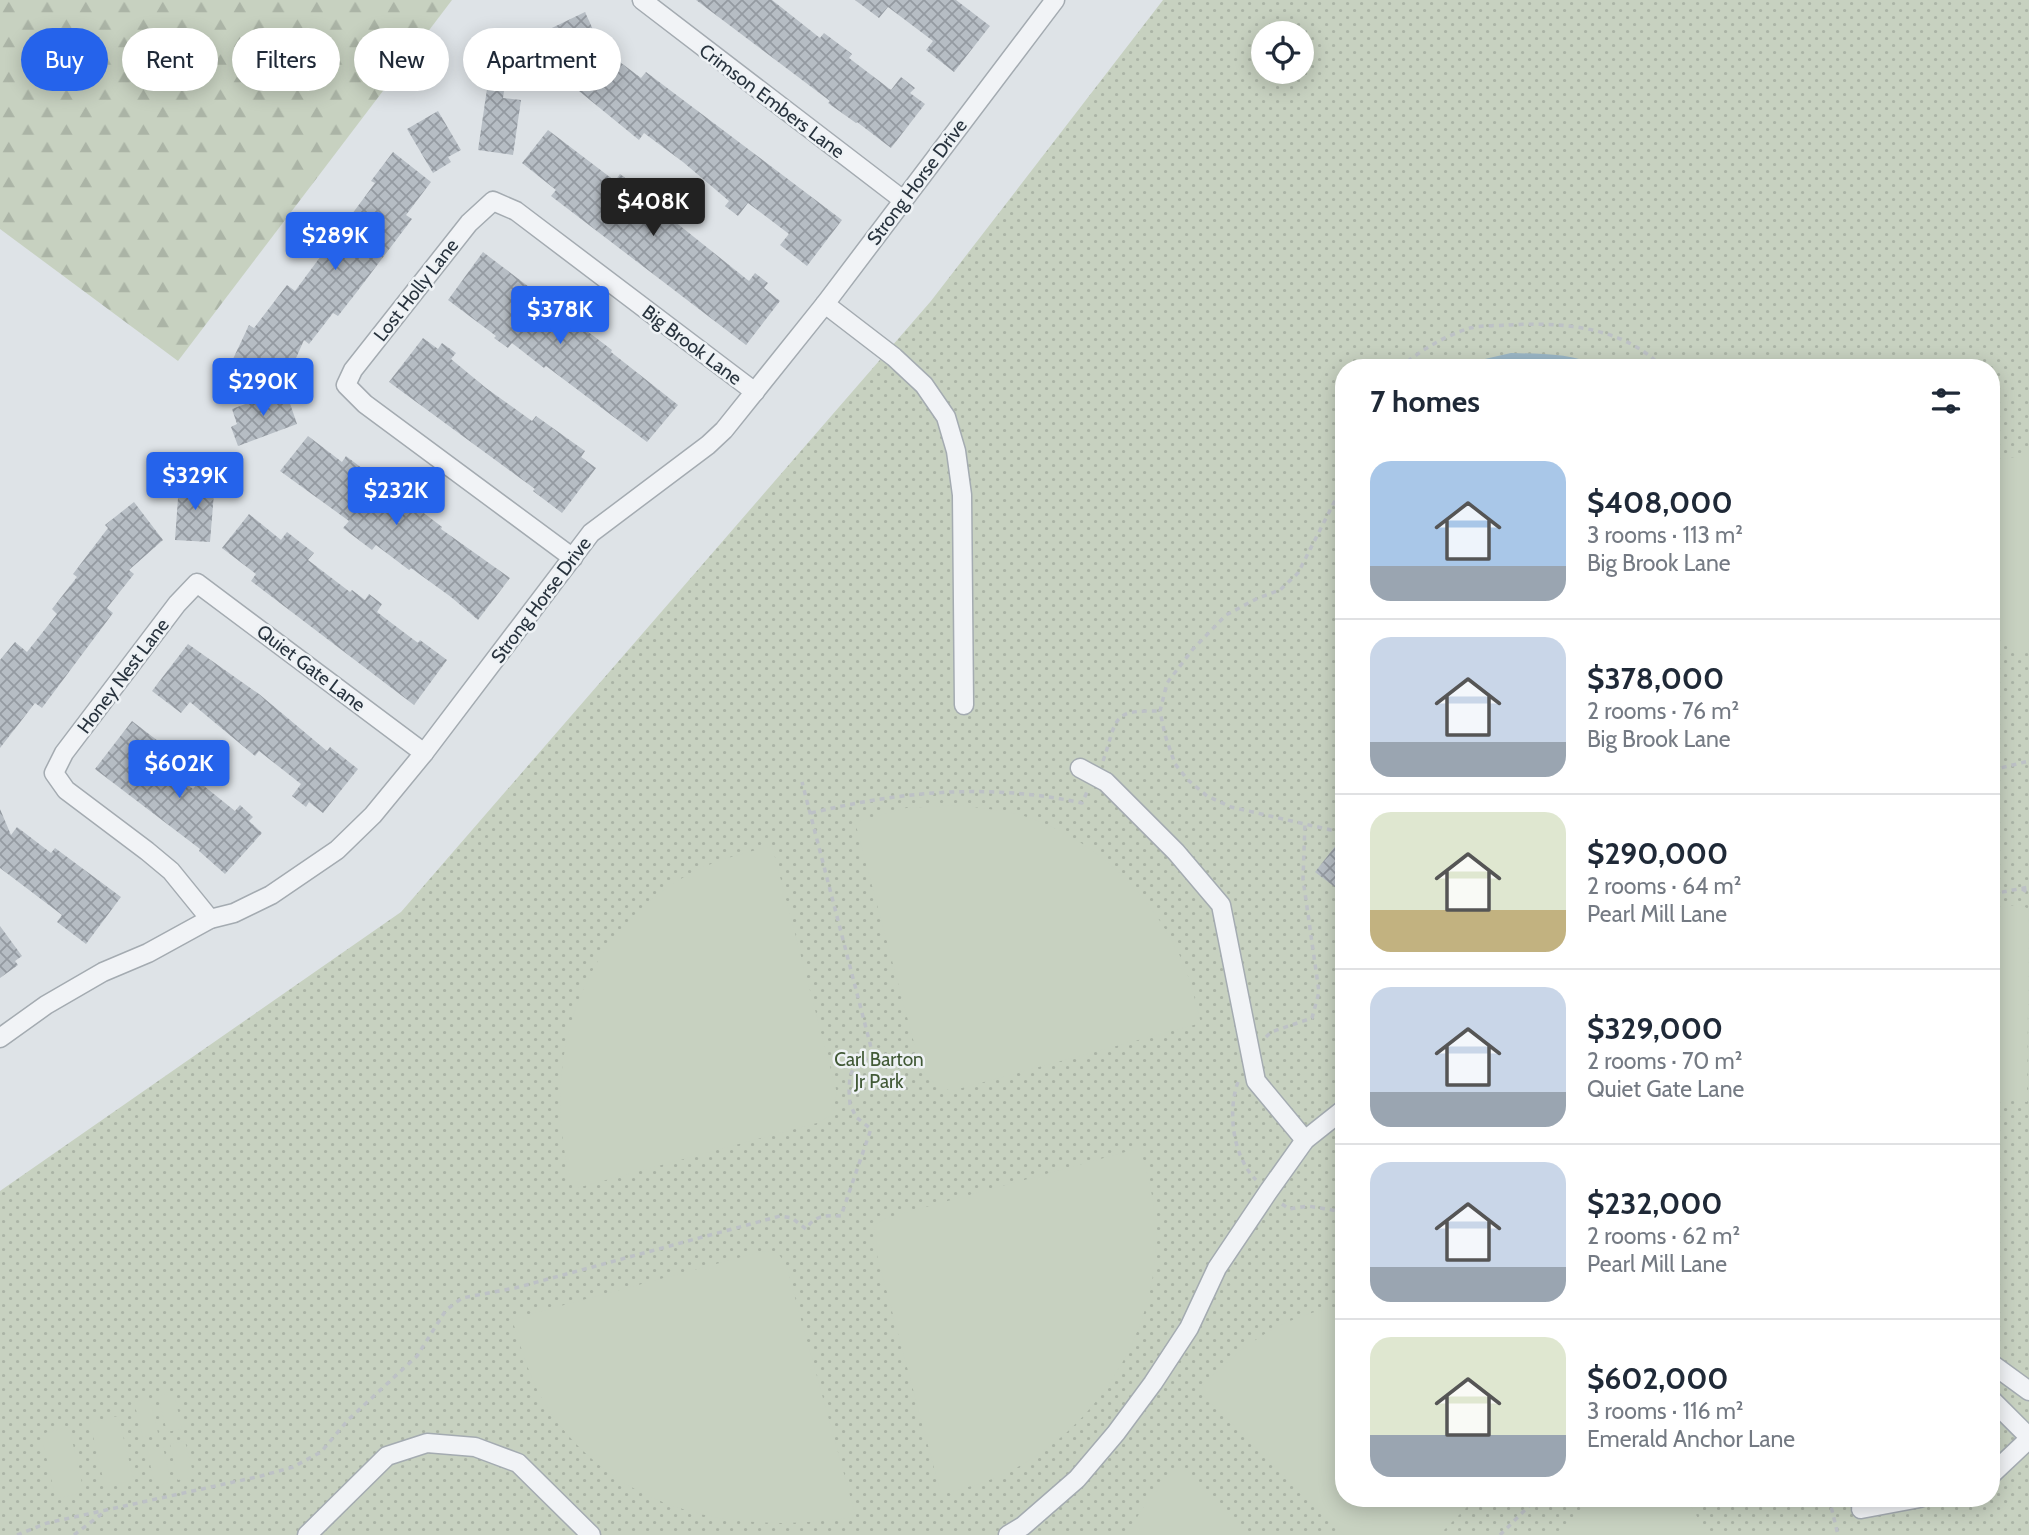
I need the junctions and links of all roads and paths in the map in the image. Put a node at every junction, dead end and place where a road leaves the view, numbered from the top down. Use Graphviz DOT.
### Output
graph roads {
  1 [pos="642,0"];
  2 [pos="1050,2"];
  3 [pos="903,200"];
  4 [pos="493,201"];
  5 [pos="825,304"];
  6 [pos="1410,359"];
  7 [pos="1655,359"];
  8 [pos="755,392"];
  9 [pos="1335,501"];
  10 [pos="573,558"];
  11 [pos="197,583"];
  12 [pos="964,705"];
  13 [pos="1160,711"];
  14 [pos="425,753"];
  15 [pos="2029,761"];
  16 [pos="1080,768"];
  17 [pos="2000,768"];
  18 [pos="1097,777"];
  19 [pos="802,782"];
  20 [pos="810,813"];
  21 [pos="1305,823"];
  22 [pos="1335,831"];
  23 [pos="2029,887"];
  24 [pos="2022,889"];
  25 [pos="2000,893"];
  26 [pos="2029,893"];
  27 [pos="210,919"];
  28 [pos="0,1038"];
  29 [pos="1251,1058"];
  30 [pos="1335,1115"];
  31 [pos="1305,1140"];
  32 [pos="1268,1192"];
  33 [pos="1335,1210"];
  34 [pos="2000,1370"];
  35 [pos="2029,1391"];
  36 [pos="2000,1408"];
  37 [pos="2029,1438"];
  38 [pos="2000,1466"];
  39 [pos="1528,1507"];
  40 [pos="1831,1507"];
  41 [pos="1872,1507"];
  42 [pos="1861,1509"];
  43 [pos="111,1510"];
  44 [pos="18,1535"];
  45 [pos="74,1535"];
  46 [pos="306,1535"];
  47 [pos="591,1535"];
  48 [pos="1008,1535"];
  49 [pos="1500,1535"];
  50 [pos="1838,1535"];
  1 -- 3 [label="street, Crimson Embers Lane"];
  2 -- 3 [label="street, Strong Horse Drive"];
  3 -- 5 [label="street, Strong Horse Drive"];
  4 -- 8 [label="street, Big Brook Lane"];
  4 -- 10 [label="street, Lost Holly Lane"];
  5 -- 8 [label="street, Strong Horse Drive"];
  5 -- 12 [label="street"];
  6 -- 7 [label="path"];
  8 -- 10 [label="street, Strong Horse Drive"];
  9 -- 13 [label="path"];
  10 -- 14 [label="street, Strong Horse Drive"];
  11 -- 14 [label="street, Quiet Gate Lane"];
  11 -- 27 [label="street, Honey Nest Lane"];
  13 -- 18 [label="path"];
  13 -- 21 [label="path"];
  14 -- 27 [label="street, Strong Horse Drive"];
  15 -- 17 [label="path"];
  16 -- 18 [label="street"];
  18 -- 20 [label="path"];
  18 -- 29 [label="street"];
  19 -- 20 [label="path"];
  20 -- 43 [label="path"];
  21 -- 22 [label="path"];
  21 -- 29 [label="path"];
  23 -- 24 [label="path"];
  24 -- 25 [label="path"];
  24 -- 26 [label="path"];
  27 -- 28 [label="street, Strong Horse Drive"];
  29 -- 31 [label="street"];
  29 -- 32 [label="path"];
  30 -- 31 [label="street"];
  31 -- 32 [label="street"];
  32 -- 33 [label="path"];
  32 -- 48 [label="street"];
  34 -- 35 [label="street"];
  36 -- 37 [label="street"];
  37 -- 38 [label="street"];
  39 -- 49 [label="path"];
  40 -- 50 [label="path"];
  41 -- 42 [label="street"];
  43 -- 44 [label="path"];
  43 -- 45 [label="path"];
  46 -- 47 [label="street"];
}
